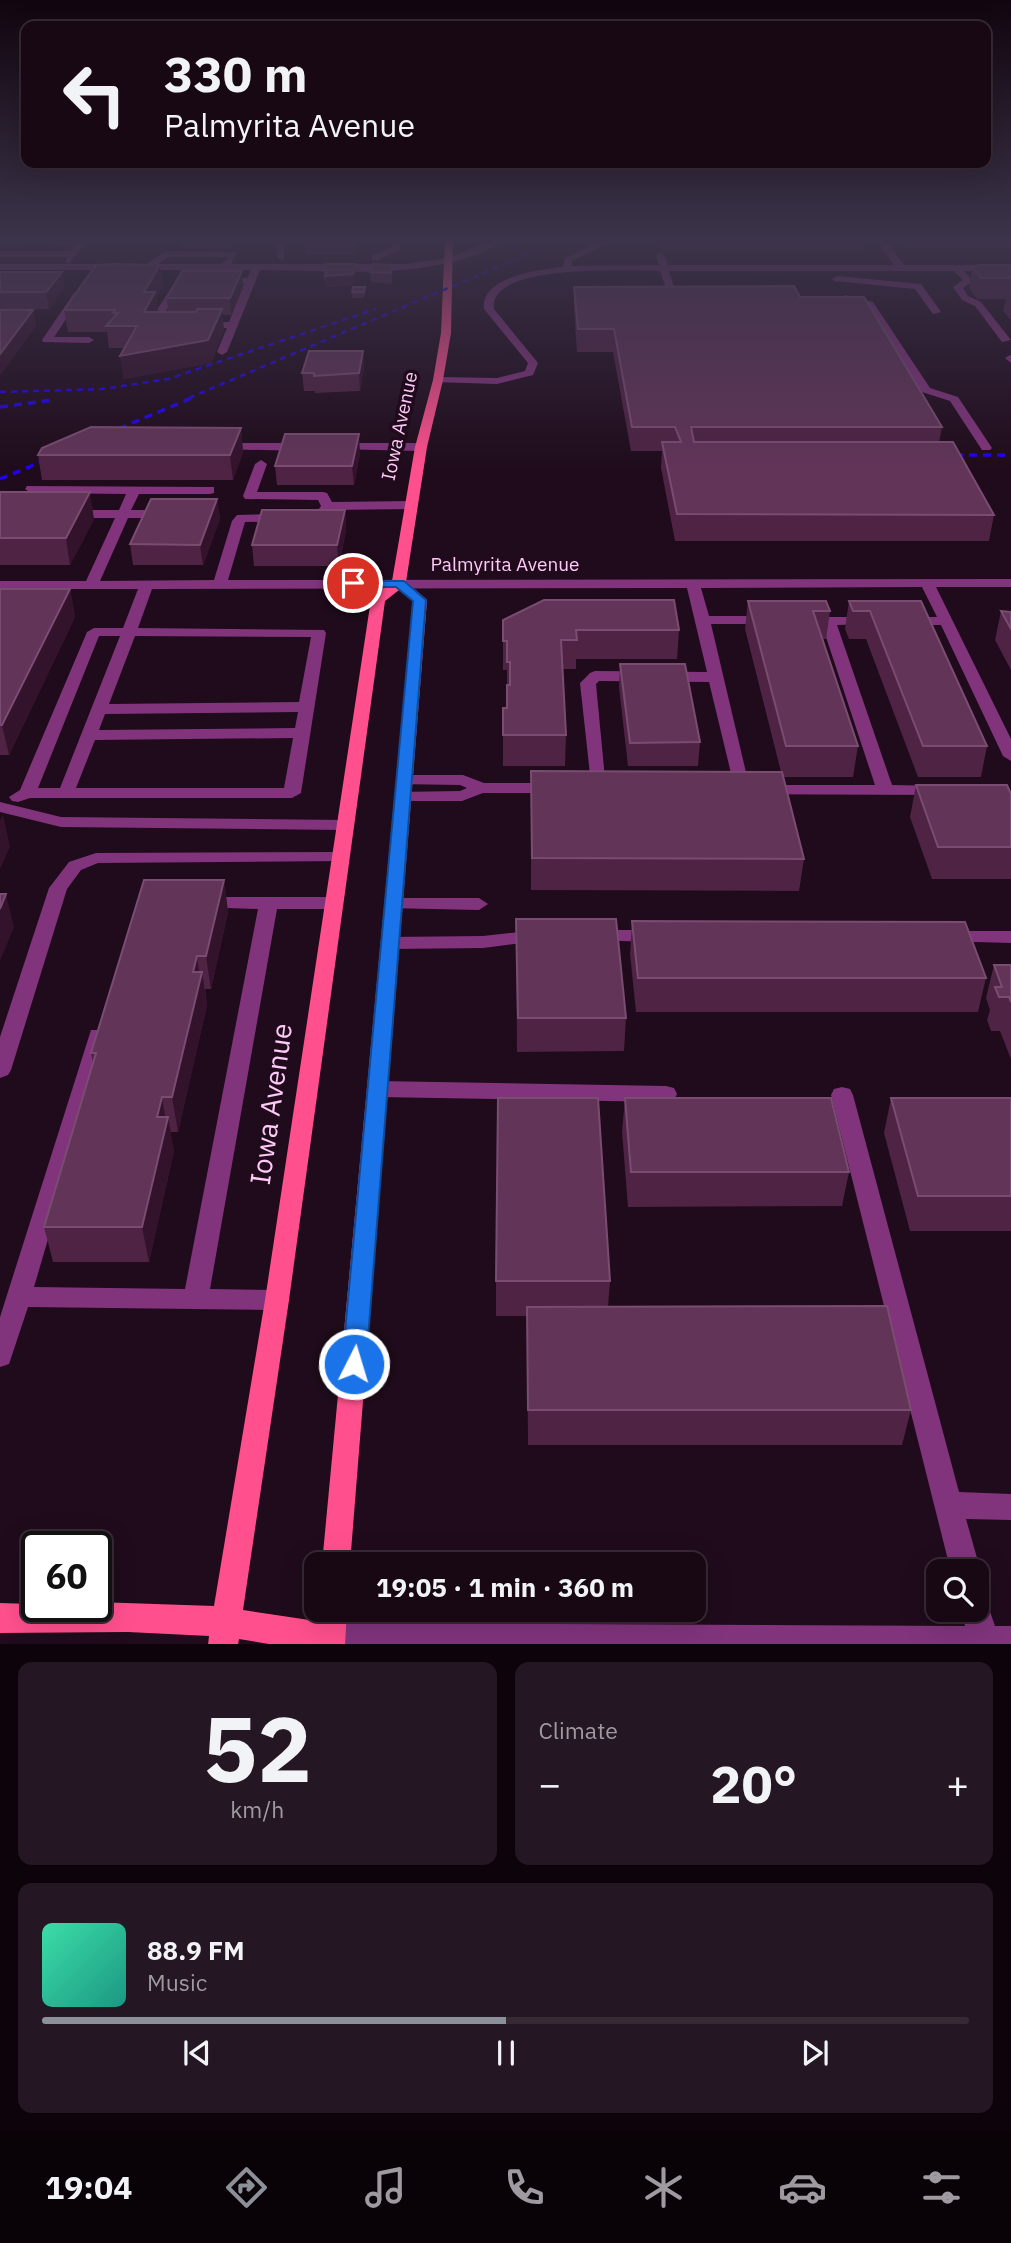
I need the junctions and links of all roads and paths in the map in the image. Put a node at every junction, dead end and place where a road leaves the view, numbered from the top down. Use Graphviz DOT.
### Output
graph roads {
  1 [pos="64,315"];
  2 [pos="160,315"];
  3 [pos="237,315"];
  4 [pos="447,315"];
  5 [pos="494,315"];
  6 [pos="877,315"];
  7 [pos="986,315"];
  8 [pos="179,324"];
  9 [pos="193,324"];
  10 [pos="233,325"];
  11 [pos="89,340"];
  12 [pos="1006,340"];
  13 [pos="222,352"];
  14 [pos="438,380"];
  15 [pos="217,447"];
  16 [pos="312,447"];
  17 [pos="326,447"];
  18 [pos="421,447"];
  19 [pos="986,449"];
  20 [pos="261,464"];
  21 [pos="31,489"];
  22 [pos="134,490"];
  23 [pos="210,490"];
  24 [pos="411,505"];
  25 [pos="327,506"];
  26 [pos="50,514"];
  27 [pos="123,514"];
  28 [pos="184,514"];
  29 [pos="220,583"];
  30 [pos="399,583"];
  31 [pos="693,583"];
  32 [pos="927,583"];
  33 [pos="1011,583"];
  34 [pos="0,585"];
  35 [pos="91,585"];
  36 [pos="146,585"];
  37 [pos="704,620"];
  38 [pos="828,621"];
  39 [pos="946,621"];
  40 [pos="129,632"];
  41 [pos="717,677"];
  42 [pos="307,707"];
  43 [pos="99,709"];
  44 [pos="303,733"];
  45 [pos="88,735"];
  46 [pos="1011,756"];
  47 [pos="404,788"];
  48 [pos="885,790"];
  49 [pos="955,790"];
  50 [pos="27,793"];
  51 [pos="66,793"];
  52 [pos="0,805"];
  53 [pos="344,825"];
  54 [pos="340,857"];
  55 [pos="178,903"];
  56 [pos="269,903"];
  57 [pos="333,903"];
  58 [pos="394,904"];
  59 [pos="479,904"];
  60 [pos="676,936"];
  61 [pos="927,937"];
  62 [pos="1011,937"];
  63 [pos="391,943"];
  64 [pos="103,1018"];
  65 [pos="0,1070"];
  66 [pos="378,1089"];
  67 [pos="666,1094"];
  68 [pos="842,1095"];
  69 [pos="19,1297"];
  70 [pos="196,1298"];
  71 [pos="277,1300"];
  72 [pos="0,1356"];
  73 [pos="948,1505"];
  74 [pos="1011,1507"];
  75 [pos="337,1552"];
  76 [pos="963,1559"];
  77 [pos="0,1618"];
  78 [pos="985,1622"];
  79 [pos="331,1631"];
  80 [pos="225,1633"];
  81 [pos="998,1641"];
  1 -- 11 [label="street"];
  2 -- 8 [label="street"];
  3 -- 10 [label="street"];
  4 -- 14 [label="main road, Iowa Avenue"];
  5 -- 14 [label="street"];
  6 -- 19 [label="street"];
  7 -- 12 [label="street"];
  9 -- 10 [label="street"];
  10 -- 13 [label="street"];
  14 -- 18 [label="main road, Iowa Avenue"];
  15 -- 16 [label="street"];
  17 -- 18 [label="street"];
  18 -- 24 [label="main road, Iowa Avenue"];
  20 -- 25 [label="street"];
  21 -- 22 [label="street"];
  22 -- 23 [label="street"];
  22 -- 27 [label="street"];
  24 -- 25 [label="street"];
  24 -- 30 [label="main road, Iowa Avenue"];
  25 -- 29 [label="street"];
  26 -- 27 [label="street"];
  27 -- 28 [label="street"];
  27 -- 35 [label="street"];
  29 -- 30 [label="street, Palmyrita Avenue"];
  29 -- 36 [label="street, Palmyrita Avenue"];
  30 -- 31 [label="street, Palmyrita Avenue"];
  30 -- 47 [label="main road"];
  30 -- 53 [label="main road, Iowa Avenue"];
  31 -- 32 [label="street, Palmyrita Avenue"];
  31 -- 37 [label="street"];
  32 -- 33 [label="street, Palmyrita Avenue"];
  32 -- 39 [label="street"];
  34 -- 35 [label="street, Palmyrita Avenue"];
  35 -- 36 [label="street, Palmyrita Avenue"];
  36 -- 40 [label="street"];
  37 -- 38 [label="street"];
  37 -- 41 [label="street"];
  38 -- 39 [label="street"];
  38 -- 48 [label="street"];
  39 -- 46 [label="street"];
  40 -- 42 [label="street"];
  40 -- 43 [label="street"];
  40 -- 50 [label="street"];
  41 -- 47 [label="street"];
  41 -- 48 [label="street"];
  42 -- 43 [label="street"];
  42 -- 44 [label="street"];
  43 -- 45 [label="street"];
  44 -- 45 [label="street"];
  44 -- 51 [label="street"];
  45 -- 51 [label="street"];
  47 -- 58 [label="main road"];
  48 -- 49 [label="street"];
  50 -- 51 [label="street"];
  50 -- 52 [label="street"];
  52 -- 53 [label="street"];
  53 -- 54 [label="main road, Iowa Avenue"];
  54 -- 57 [label="main road, Iowa Avenue"];
  54 -- 65 [label="street"];
  55 -- 56 [label="street"];
  56 -- 57 [label="street"];
  56 -- 70 [label="street"];
  57 -- 71 [label="main road, Iowa Avenue"];
  58 -- 59 [label="street"];
  58 -- 63 [label="main road"];
  60 -- 63 [label="street"];
  61 -- 62 [label="street"];
  63 -- 66 [label="main road"];
  64 -- 69 [label="street"];
  66 -- 67 [label="street"];
  66 -- 75 [label="main road"];
  68 -- 73 [label="street"];
  69 -- 70 [label="street"];
  69 -- 72 [label="street"];
  70 -- 71 [label="street"];
  71 -- 80 [label="main road, Iowa Avenue"];
  73 -- 74 [label="street"];
  73 -- 76 [label="street"];
  77 -- 80 [label="main road"];
  78 -- 81 [label="street"];
  79 -- 80 [label="main road"];
  79 -- 81 [label="street"];
}
